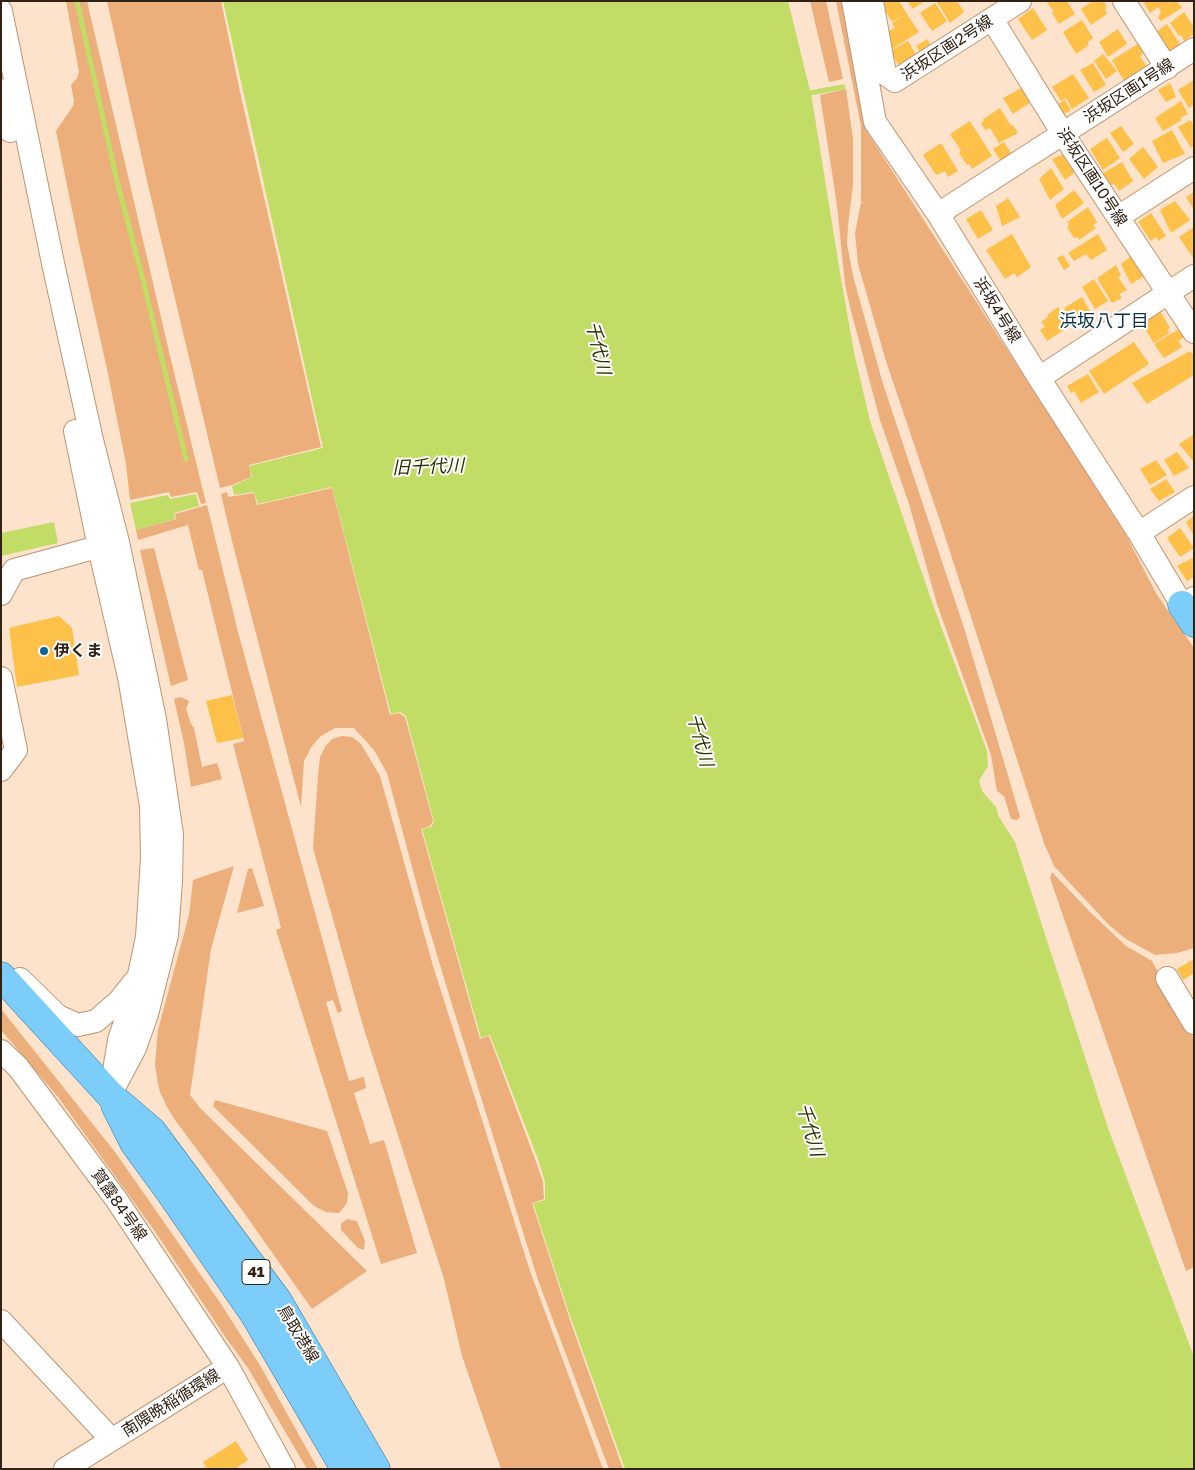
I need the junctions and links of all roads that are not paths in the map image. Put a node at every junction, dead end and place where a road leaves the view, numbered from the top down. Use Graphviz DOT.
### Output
graph roads {
  1 [pos="852,1"];
  2 [pos="872,1"];
  3 [pos="1020,1"];
  4 [pos="1124,1"];
  5 [pos="1,11"];
  6 [pos="992,20"];
  7 [pos="1194,49"];
  8 [pos="1167,68"];
  9 [pos="1,90"];
  10 [pos="1063,134"];
  11 [pos="1194,168"];
  12 [pos="938,214"];
  13 [pos="1118,217"];
  14 [pos="1194,276"];
  15 [pos="1168,292"];
  16 [pos="1194,332"];
  17 [pos="1039,378"];
  18 [pos="1194,498"];
  19 [pos="1139,533"];
  20 [pos="108,544"];
  21 [pos="1,594"];
  22 [pos="1190,608"];
  23 [pos="1,678"];
  24 [pos="1,770"];
  25 [pos="1,969"];
  26 [pos="1,976"];
  27 [pos="139,976"];
  28 [pos="1167,978"];
  29 [pos="1194,1023"];
  30 [pos="1,1051"];
  31 [pos="110,1095"];
  32 [pos="1,1321"];
  33 [pos="228,1367"];
  34 [pos="112,1440"];
  35 [pos="65,1469"];
  36 [pos="284,1469"];
  37 [pos="344,1469"];
  38 [pos="376,1469"];
  1 -- 12 [label="street, 浜坂4号線"];
  2 -- 6 [label="street, 浜坂区画2号線"];
  3 -- 6 [label="street, 浜坂区画2号線"];
  4 -- 8 [label="street"];
  5 -- 20 [label="street"];
  6 -- 10 [label="street, 浜坂区画10号線"];
  7 -- 8 [label="street, 浜坂区画1号線"];
  8 -- 10 [label="street, 浜坂区画1号線"];
  9 -- 20 [label="street"];
  10 -- 12 [label="street, 浜坂区画1号線"];
  10 -- 13 [label="street, 浜坂区画10号線"];
  11 -- 13 [label="street"];
  12 -- 17 [label="street, 浜坂4号線"];
  13 -- 15 [label="street, 浜坂区画10号線"];
  14 -- 15 [label="street"];
  15 -- 16 [label="street, 浜坂区画10号線"];
  15 -- 17 [label="street"];
  17 -- 19 [label="street, 浜坂4号線"];
  18 -- 19 [label="street"];
  19 -- 22 [label="street, 浜坂4号線"];
  20 -- 21 [label="street"];
  20 -- 27 [label="street"];
  20 -- 31 [label="street"];
  23 -- 24 [label="street"];
  25 -- 27 [label="street"];
  26 -- 31 [label="main road, 鳥取港線 / 41"];
  27 -- 31 [label="street"];
  28 -- 29 [label="street"];
  30 -- 33 [label="street, 賀露84号線"];
  31 -- 37 [label="main road, 鳥取港線 / 41"];
  31 -- 38 [label="main road, 鳥取港線 / 41"];
  32 -- 34 [label="street"];
  33 -- 34 [label="street, 南隈晩稲循環線"];
  33 -- 36 [label="street, 南隈晩稲循環線"];
  34 -- 35 [label="street, 南隈晩稲循環線"];
}
